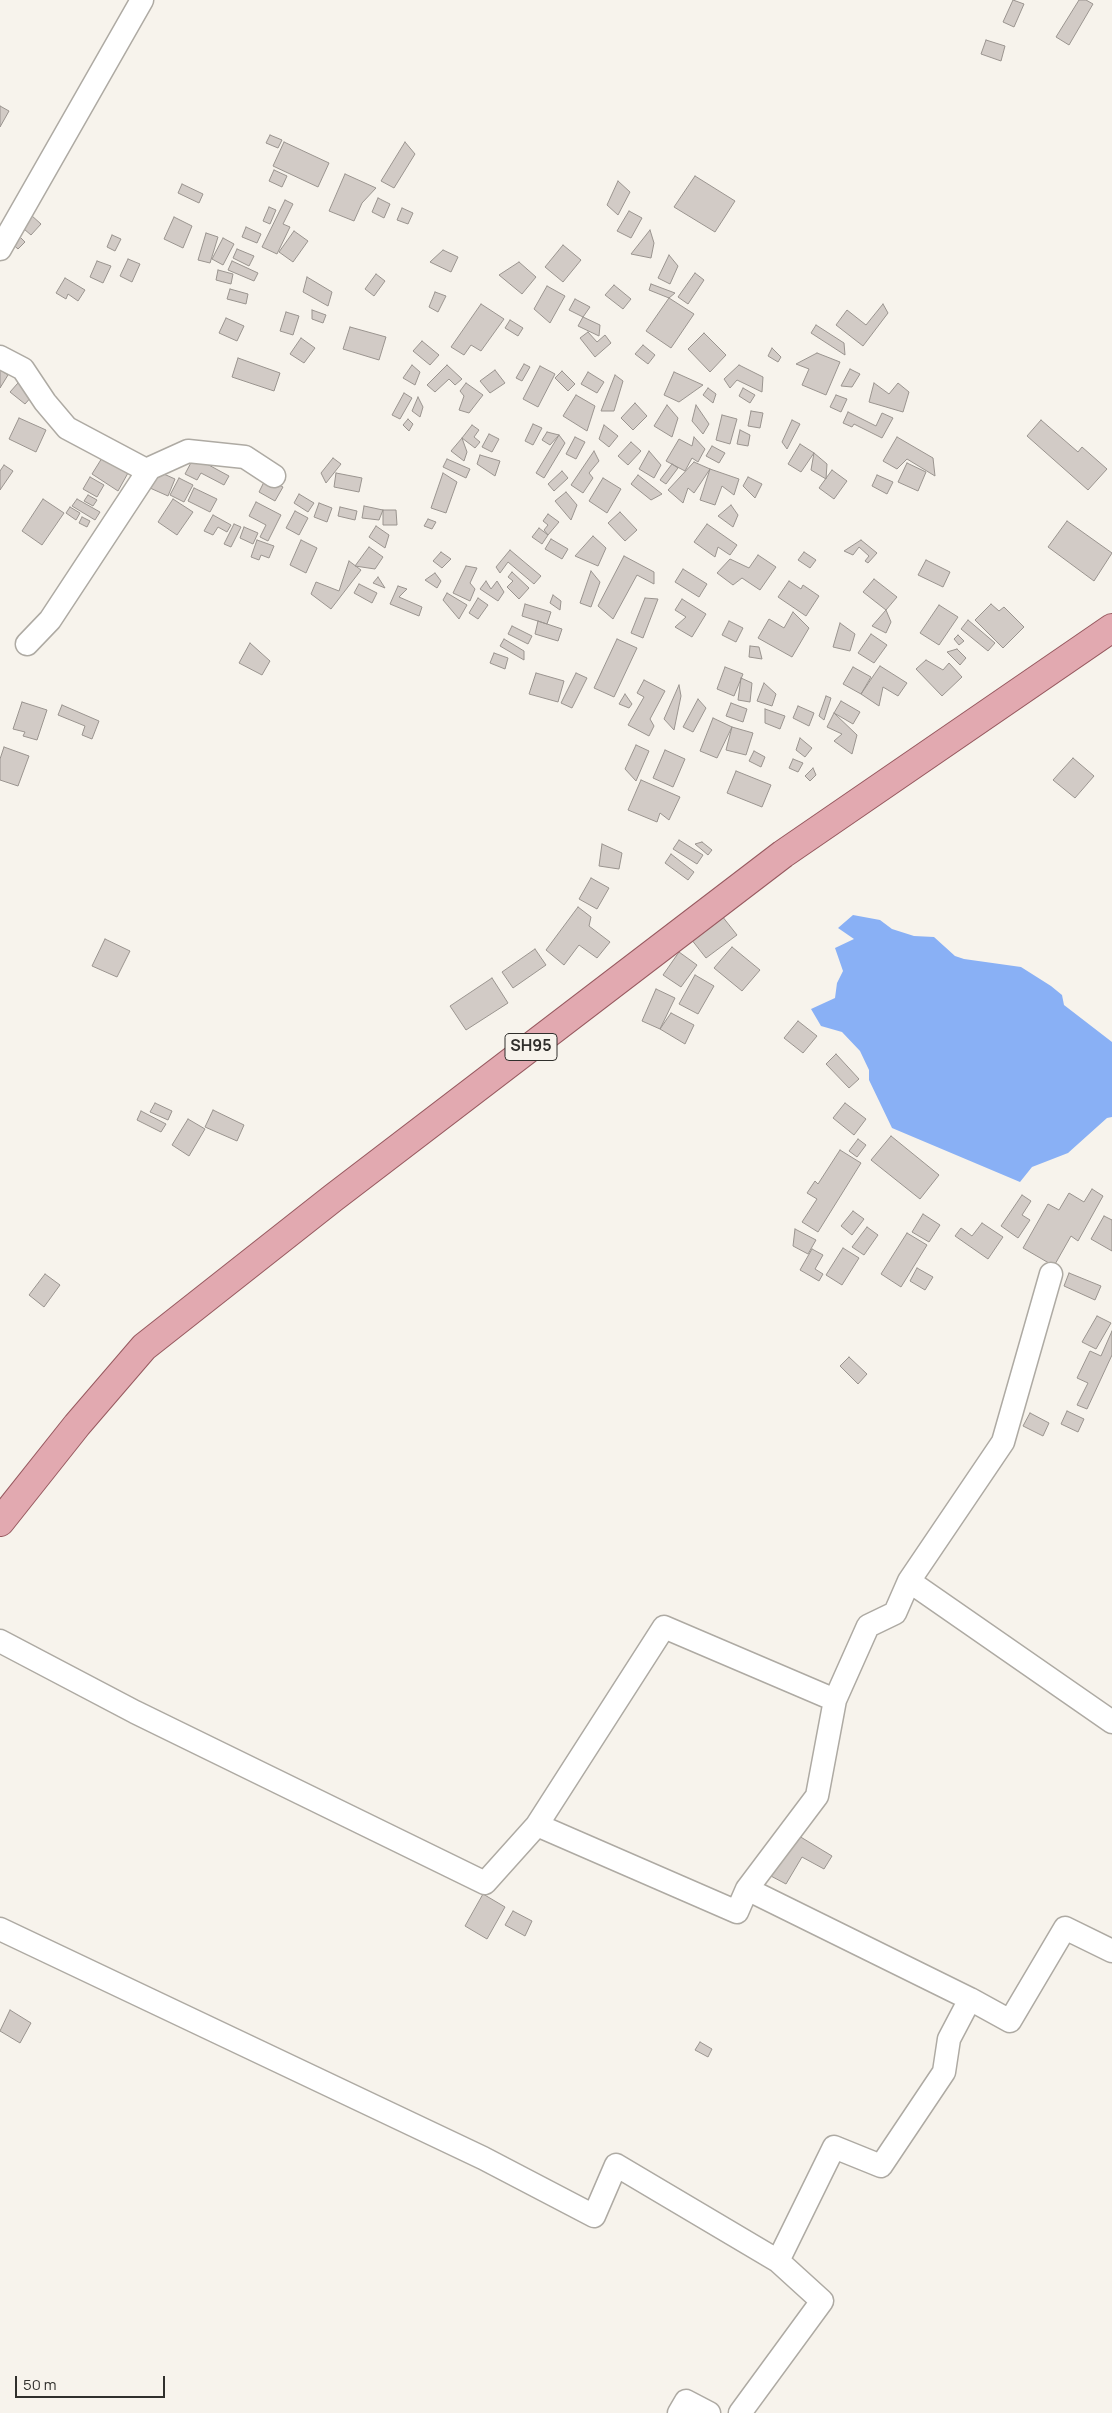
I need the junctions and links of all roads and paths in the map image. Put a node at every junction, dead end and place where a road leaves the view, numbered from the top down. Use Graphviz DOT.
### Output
graph roads {
  1 [pos="142,0"];
  2 [pos="0,249"];
  3 [pos="0,356"];
  4 [pos="150,468"];
  5 [pos="274,476"];
  6 [pos="1112,628"];
  7 [pos="26,644"];
  8 [pos="1051,1274"];
  9 [pos="0,1522"];
  10 [pos="908,1581"];
  11 [pos="0,1641"];
  12 [pos="835,1700"];
  13 [pos="1112,1722"];
  14 [pos="538,1826"];
  15 [pos="747,1889"];
  16 [pos="0,1930"];
  17 [pos="1112,1952"];
  18 [pos="970,1999"];
  19 [pos="778,2261"];
  20 [pos="679,2413"];
  21 [pos="709,2413"];
  22 [pos="740,2413"];
  1 -- 2 [label="street"];
  3 -- 4 [label="street"];
  4 -- 5 [label="street"];
  4 -- 7 [label="street"];
  6 -- 9 [label="main road, SH95"];
  8 -- 10 [label="street"];
  10 -- 12 [label="street"];
  10 -- 13 [label="street"];
  11 -- 14 [label="street"];
  12 -- 14 [label="street"];
  12 -- 15 [label="street"];
  14 -- 15 [label="street"];
  15 -- 18 [label="street"];
  16 -- 19 [label="street"];
  17 -- 18 [label="street"];
  18 -- 19 [label="street"];
  19 -- 22 [label="street"];
  20 -- 21 [label="street"];
}
